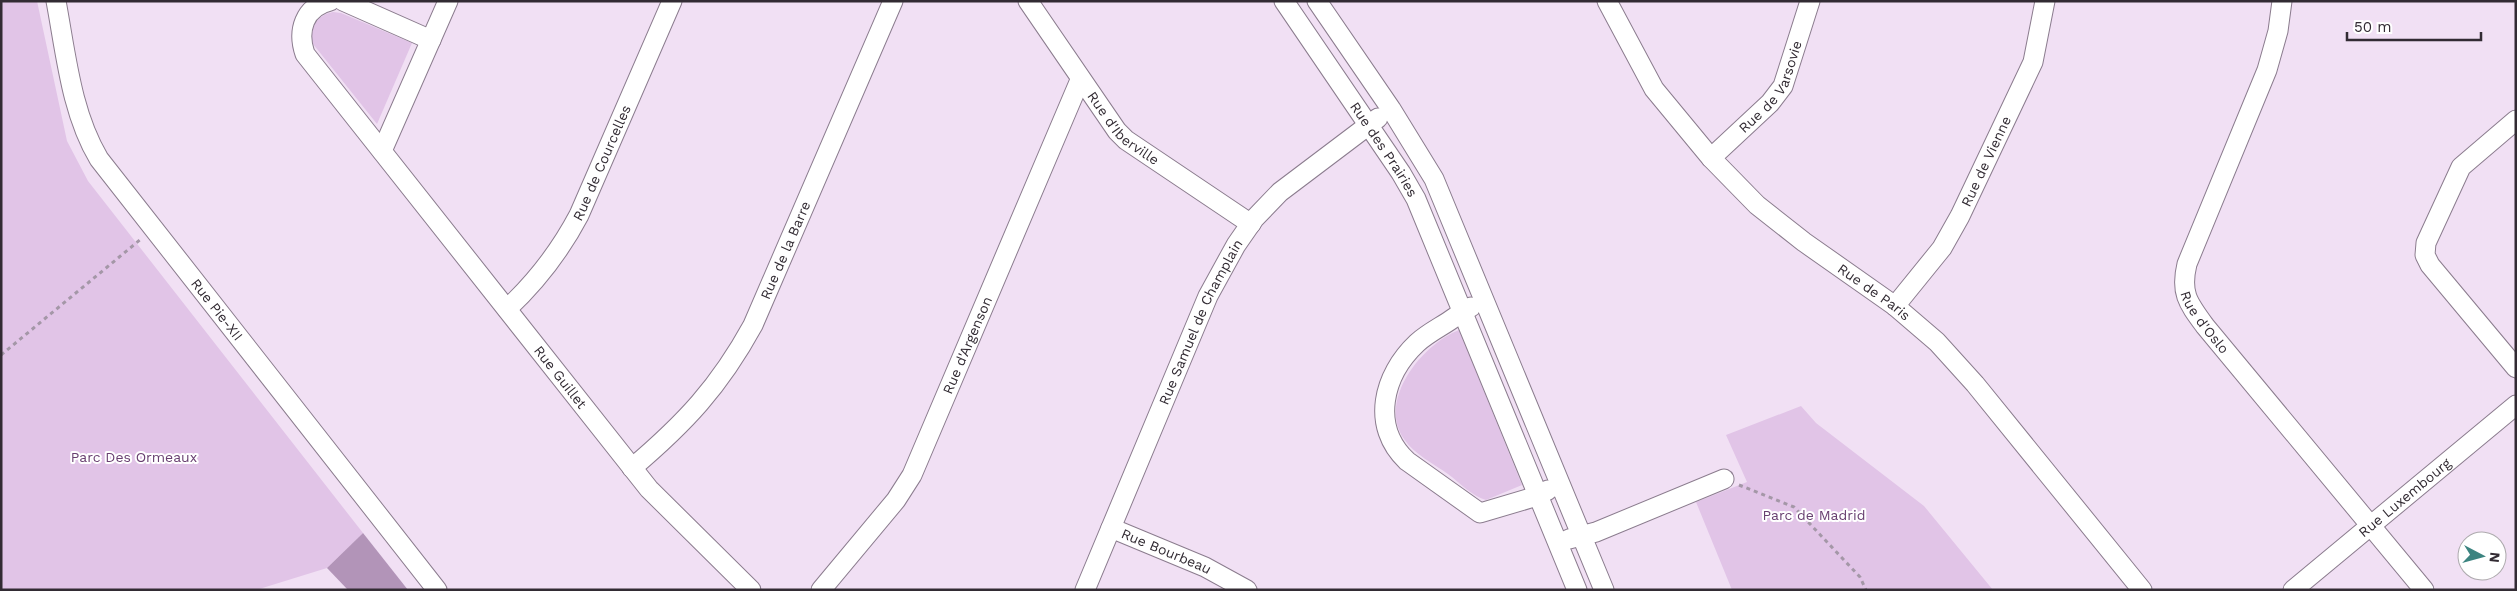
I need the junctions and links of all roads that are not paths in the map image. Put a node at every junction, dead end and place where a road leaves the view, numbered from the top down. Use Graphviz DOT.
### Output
graph roads {
  1 [pos="56,1"];
  2 [pos="330,1"];
  3 [pos="344,1"];
  4 [pos="448,1"];
  5 [pos="672,1"];
  6 [pos="893,1"];
  7 [pos="1028,1"];
  8 [pos="1284,1"];
  9 [pos="1317,1"];
  10 [pos="1607,1"];
  11 [pos="1810,1"];
  12 [pos="2045,1"];
  13 [pos="2282,1"];
  14 [pos="431,40"];
  15 [pos="1080,80"];
  16 [pos="1391,109"];
  17 [pos="2516,120"];
  18 [pos="1368,125"];
  19 [pos="382,151"];
  20 [pos="1711,158"];
  21 [pos="1251,224"];
  22 [pos="1484,302"];
  23 [pos="1895,306"];
  24 [pos="507,310"];
  25 [pos="1461,311"];
  26 [pos="2516,368"];
  27 [pos="2516,405"];
  28 [pos="632,468"];
  29 [pos="1724,479"];
  30 [pos="1560,485"];
  31 [pos="1537,494"];
  32 [pos="2370,527"];
  33 [pos="1111,528"];
  34 [pos="1581,535"];
  35 [pos="1558,543"];
  36 [pos="437,590"];
  37 [pos="751,590"];
  38 [pos="821,590"];
  39 [pos="1085,590"];
  40 [pos="1247,590"];
  41 [pos="1577,590"];
  42 [pos="1604,590"];
  43 [pos="2142,590"];
  44 [pos="2293,590"];
  45 [pos="2424,590"];
  1 -- 36 [label="street, Rue Pie-XII"];
  2 -- 19 [label="street, Rue Guillet"];
  3 -- 14 [label="street"];
  4 -- 14 [label="street"];
  5 -- 24 [label="street, Rue de Courcelles"];
  6 -- 28 [label="street, Rue de la Barre"];
  7 -- 15 [label="street, Rue d'Iberville"];
  8 -- 18 [label="street, Rue des Prairies"];
  9 -- 16 [label="street, Rue des Prairies"];
  10 -- 20 [label="street, Rue de Paris"];
  11 -- 20 [label="street, Rue de Varsovie"];
  12 -- 23 [label="street, Rue de Vienne"];
  13 -- 32 [label="street, Rue d'Oslo"];
  14 -- 19 [label="street"];
  15 -- 21 [label="street, Rue d'Iberville"];
  15 -- 38 [label="street, Rue d'Argenson"];
  16 -- 18 [label="street, Rue Samuel de Champlain"];
  16 -- 22 [label="street, Rue des Prairies"];
  17 -- 26 [label="street"];
  18 -- 21 [label="street, Rue Samuel de Champlain"];
  18 -- 25 [label="street, Rue des Prairies"];
  19 -- 24 [label="street, Rue Guillet"];
  20 -- 23 [label="street, Rue de Paris"];
  21 -- 33 [label="street, Rue Samuel de Champlain"];
  22 -- 25 [label="street"];
  22 -- 30 [label="street, Rue des Prairies"];
  23 -- 43 [label="street, Rue de Paris"];
  24 -- 28 [label="street, Rue Guillet"];
  25 -- 31 [label="street, Rue des Prairies"];
  25 -- 31 [label="street"];
  27 -- 32 [label="street, Rue Luxembourg"];
  28 -- 37 [label="street, Rue Guillet"];
  29 -- 34 [label="street"];
  30 -- 31 [label="street"];
  30 -- 34 [label="street, Rue des Prairies"];
  31 -- 35 [label="street, Rue des Prairies"];
  32 -- 44 [label="street, Rue Luxembourg"];
  32 -- 45 [label="street, Rue d'Oslo"];
  33 -- 39 [label="street, Rue Samuel de Champlain"];
  33 -- 40 [label="street, Rue Bourbeau"];
  34 -- 35 [label="street"];
  34 -- 42 [label="street, Rue des Prairies"];
  35 -- 41 [label="street, Rue des Prairies"];
}
